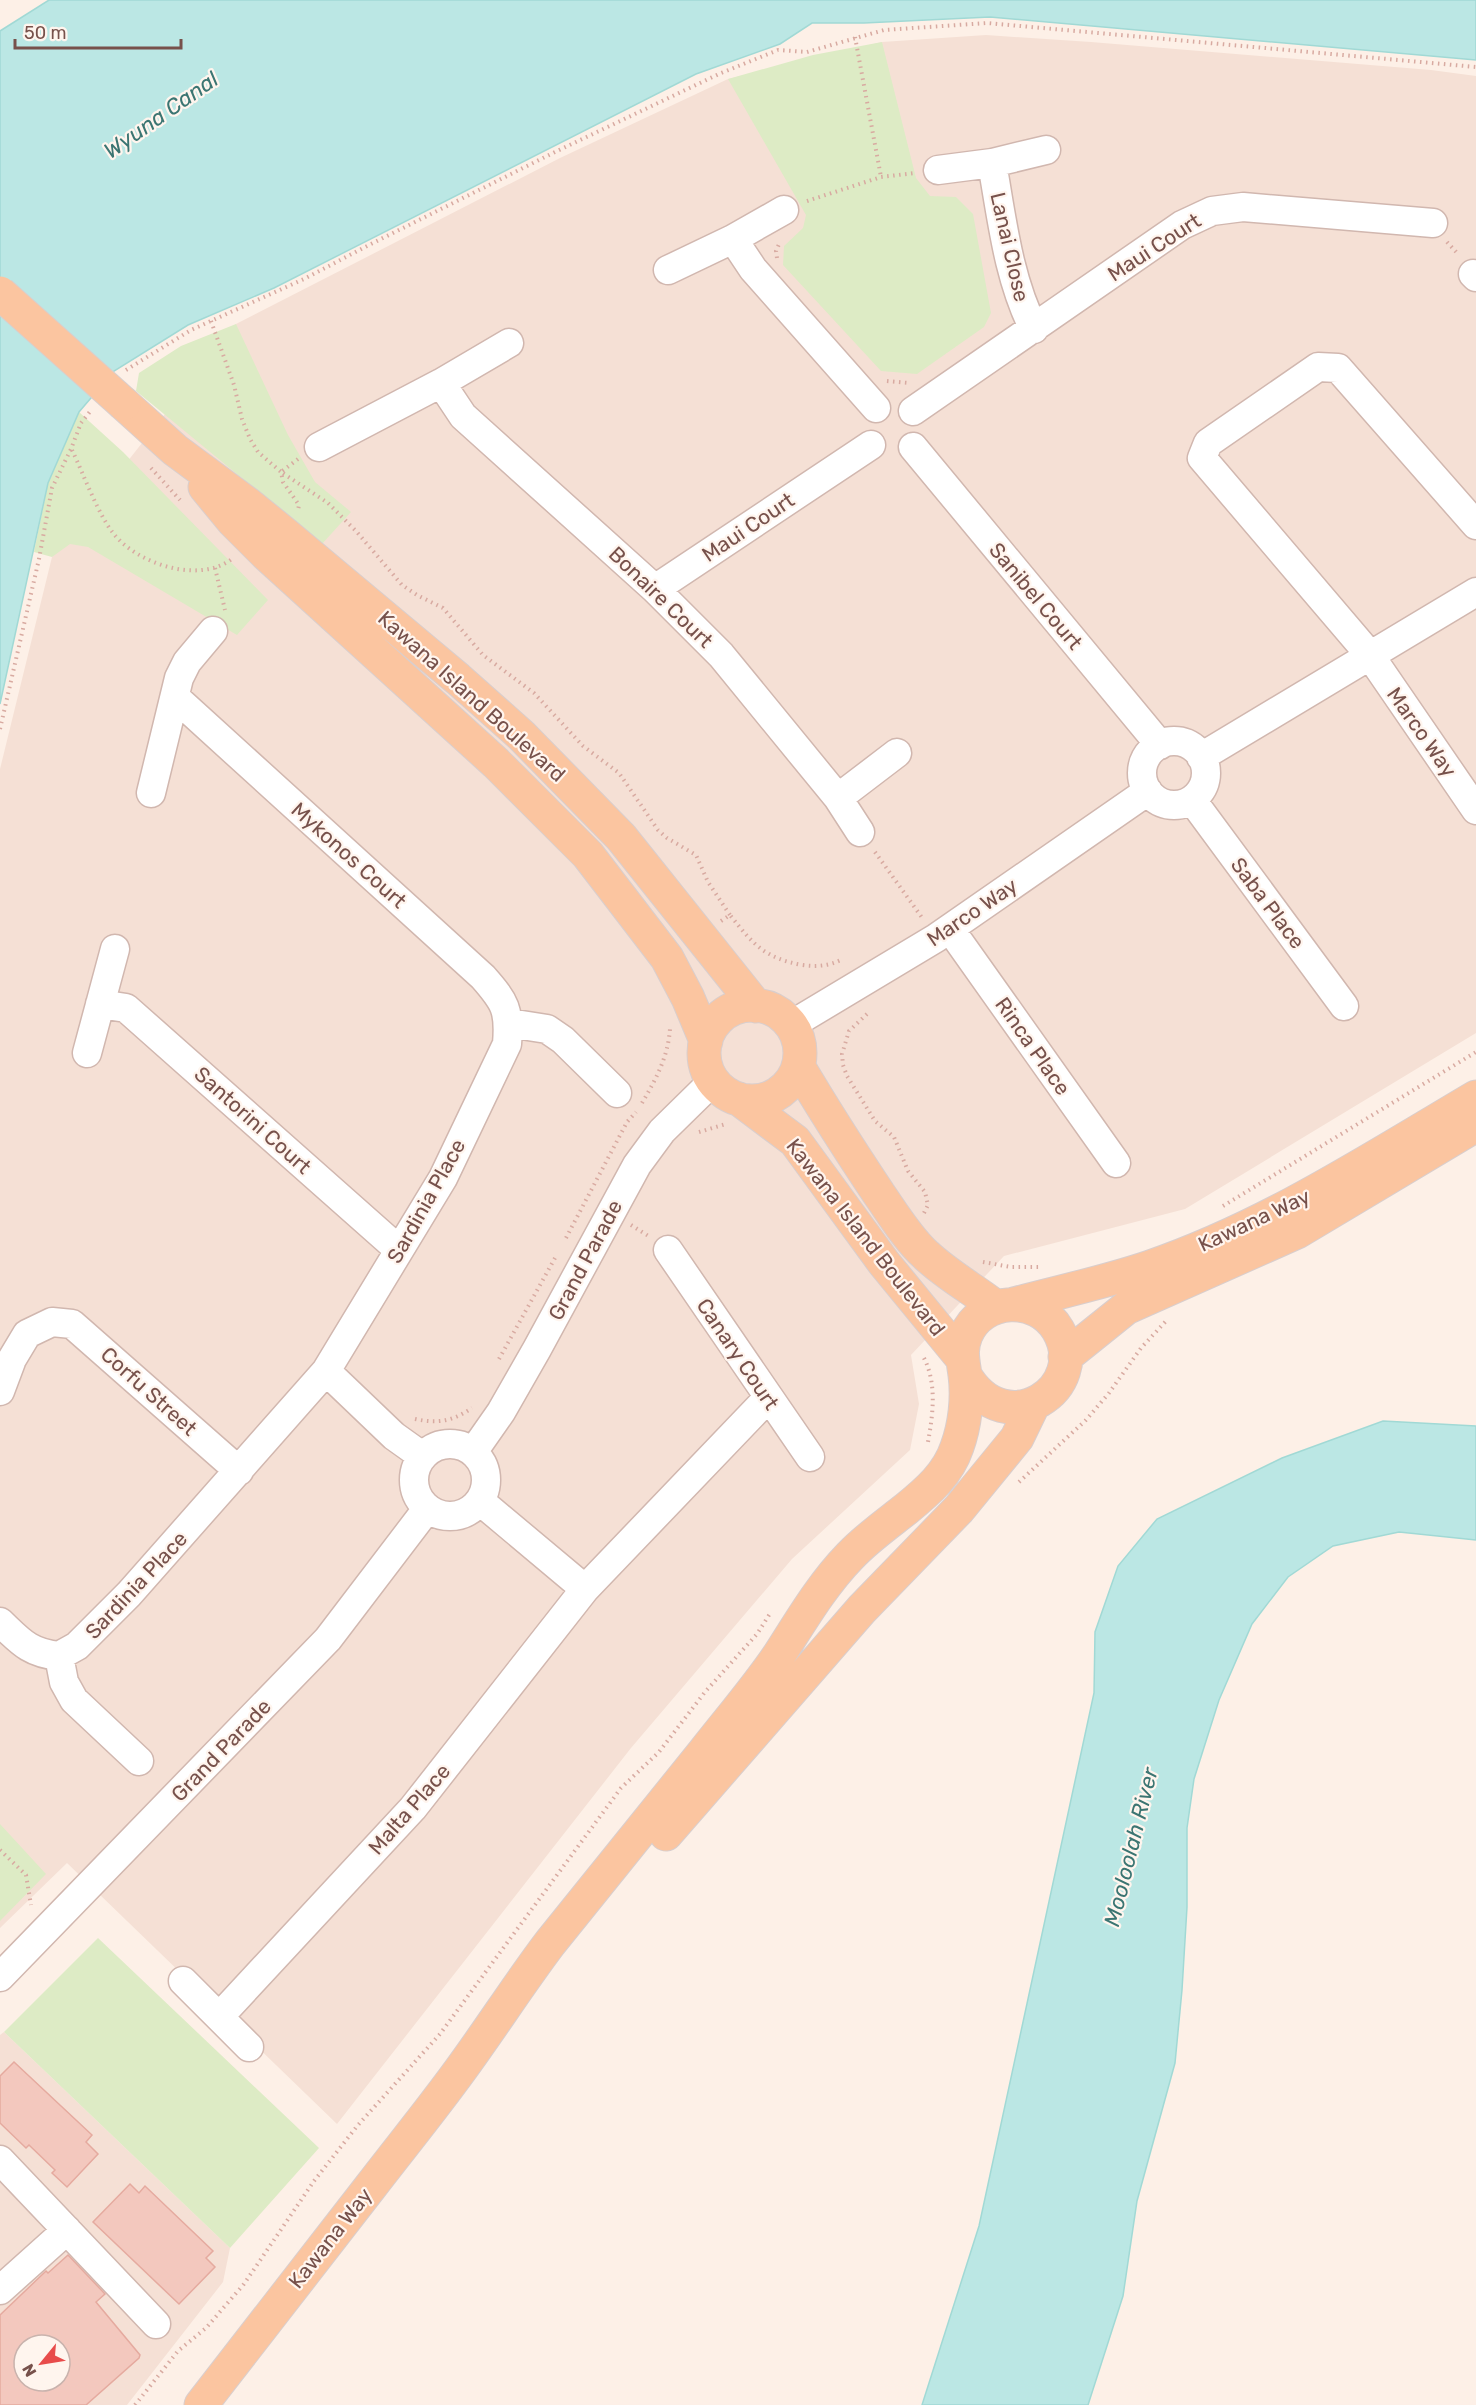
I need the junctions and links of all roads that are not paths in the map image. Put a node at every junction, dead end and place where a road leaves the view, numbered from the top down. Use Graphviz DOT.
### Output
graph roads {
  1 [pos="1046,150"];
  2 [pos="992,163"];
  3 [pos="938,170"];
  4 [pos="784,210"];
  5 [pos="1432,224"];
  6 [pos="733,239"];
  7 [pos="668,270"];
  8 [pos="0,293"];
  9 [pos="1034,329"];
  10 [pos="509,343"];
  11 [pos="441,383"];
  12 [pos="876,408"];
  13 [pos="913,411"];
  14 [pos="871,445"];
  15 [pos="320,447"];
  16 [pos="913,447"];
  17 [pos="160,455"];
  18 [pos="1476,525"];
  19 [pos="655,589"];
  20 [pos="1476,592"];
  21 [pos="213,631"];
  22 [pos="1369,654"];
  23 [pos="175,697"];
  24 [pos="1160,745"];
  25 [pos="897,753"];
  26 [pos="1201,757"];
  27 [pos="1148,791"];
  28 [pos="152,793"];
  29 [pos="838,798"];
  30 [pos="1192,800"];
  31 [pos="1476,810"];
  32 [pos="860,832"];
  33 [pos="943,933"];
  34 [pos="115,949"];
  35 [pos="100,1004"];
  36 [pos="756,1006"];
  37 [pos="1344,1006"];
  38 [pos="509,1023"];
  39 [pos="791,1025"];
  40 [pos="706,1041"];
  41 [pos="87,1053"];
  42 [pos="798,1066"];
  43 [pos="1476,1097"];
  44 [pos="627,1102"];
  45 [pos="729,1102"];
  46 [pos="1476,1125"];
  47 [pos="1116,1162"];
  48 [pos="399,1250"];
  49 [pos="668,1250"];
  50 [pos="1005,1305"];
  51 [pos="1065,1357"];
  52 [pos="963,1366"];
  53 [pos="326,1371"];
  54 [pos="0,1391"];
  55 [pos="768,1398"];
  56 [pos="1033,1405"];
  57 [pos="473,1452"];
  58 [pos="422,1456"];
  59 [pos="810,1457"];
  60 [pos="239,1471"];
  61 [pos="480,1501"];
  62 [pos="428,1509"];
  63 [pos="585,1589"];
  64 [pos="0,1622"];
  65 [pos="59,1656"];
  66 [pos="139,1761"];
  67 [pos="0,1977"];
  68 [pos="183,1981"];
  69 [pos="219,2017"];
  70 [pos="249,2047"];
  71 [pos="459,2071"];
  72 [pos="0,2160"];
  73 [pos="67,2230"];
  74 [pos="0,2290"];
  75 [pos="156,2324"];
  76 [pos="201,2405"];
  1 -- 2 [label="street, Lanai Close"];
  2 -- 3 [label="street, Lanai Close"];
  2 -- 9 [label="street, Lanai Close"];
  4 -- 6 [label="street"];
  5 -- 9 [label="street, Maui Court"];
  6 -- 7 [label="street"];
  6 -- 12 [label="street"];
  8 -- 17 [label="main road, Kawana Island Boulevard, bridge"];
  9 -- 13 [label="street, Maui Court"];
  10 -- 11 [label="street"];
  11 -- 15 [label="street"];
  11 -- 19 [label="street, Bonaire Court"];
  12 -- 13 [label="street"];
  12 -- 14 [label="street"];
  13 -- 16 [label="street"];
  14 -- 16 [label="street"];
  14 -- 19 [label="street, Maui Court"];
  16 -- 24 [label="street, Sanibel Court"];
  17 -- 36 [label="main road, Kawana Island Boulevard"];
  17 -- 40 [label="main road, Kawana Island Boulevard"];
  18 -- 22 [label="street, Marco Way"];
  19 -- 29 [label="street, Bonaire Court"];
  20 -- 22 [label="street"];
  21 -- 23 [label="street"];
  22 -- 26 [label="street"];
  22 -- 31 [label="street, Marco Way"];
  23 -- 28 [label="street"];
  23 -- 38 [label="street, Mykonos Court"];
  24 -- 26 [label="street"];
  24 -- 27 [label="street"];
  25 -- 29 [label="street"];
  26 -- 30 [label="street"];
  27 -- 30 [label="street"];
  27 -- 33 [label="street, Marco Way"];
  29 -- 32 [label="street, Bonaire Court"];
  30 -- 37 [label="street, Saba Place"];
  33 -- 39 [label="street, Marco Way"];
  33 -- 47 [label="street, Rinca Place"];
  34 -- 35 [label="street"];
  35 -- 41 [label="street"];
  35 -- 48 [label="street, Santorini Court"];
  36 -- 39 [label="main road"];
  36 -- 40 [label="main road"];
  38 -- 44 [label="street"];
  38 -- 48 [label="street, Sardinia Place"];
  39 -- 42 [label="main road"];
  40 -- 45 [label="main road"];
  42 -- 45 [label="main road"];
  42 -- 50 [label="main road, Kawana Island Boulevard"];
  43 -- 50 [label="main road, Kawana Way"];
  45 -- 52 [label="main road, Kawana Island Boulevard"];
  45 -- 57 [label="street, Grand Parade"];
  46 -- 51 [label="main road, Kawana Way"];
  48 -- 53 [label="street, Sardinia Place"];
  49 -- 55 [label="street, Canary Court"];
  50 -- 51 [label="main road"];
  50 -- 52 [label="main road"];
  51 -- 56 [label="main road"];
  52 -- 56 [label="main road"];
  52 -- 71 [label="main road"];
  53 -- 58 [label="street"];
  53 -- 60 [label="street, Sardinia Place"];
  54 -- 60 [label="street, Corfu Street"];
  55 -- 59 [label="street, Canary Court"];
  55 -- 63 [label="street, Malta Place"];
  56 -- 71 [label="main road"];
  57 -- 58 [label="street"];
  57 -- 61 [label="street"];
  58 -- 62 [label="street"];
  60 -- 65 [label="street, Sardinia Place"];
  61 -- 62 [label="street"];
  61 -- 63 [label="street"];
  62 -- 67 [label="street, Grand Parade"];
  63 -- 69 [label="street, Malta Place"];
  64 -- 65 [label="street"];
  65 -- 66 [label="street"];
  68 -- 69 [label="street"];
  69 -- 70 [label="street"];
  71 -- 76 [label="main road, Kawana Way"];
  72 -- 73 [label="street"];
  73 -- 74 [label="street"];
  73 -- 75 [label="street"];
}
